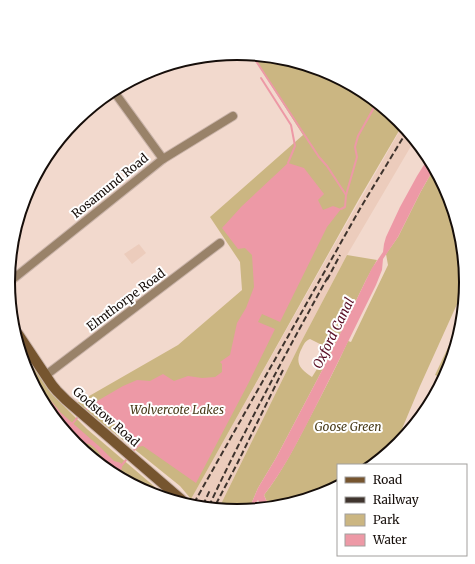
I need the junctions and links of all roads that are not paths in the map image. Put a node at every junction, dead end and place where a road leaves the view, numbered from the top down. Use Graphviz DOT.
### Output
graph roads {
  1 [pos="117,95"];
  2 [pos="233,116"];
  3 [pos="163,159"];
  4 [pos="220,243"];
  5 [pos="15,277"];
  6 [pos="24,345"];
  7 [pos="46,375"];
  8 [pos="179,497"];
  1 -- 3 [label="street"];
  2 -- 3 [label="street, Rosamund Road"];
  3 -- 5 [label="street, Rosamund Road"];
  4 -- 7 [label="street, Elmthorpe Road"];
  6 -- 7 [label="street, Godstow Road"];
  7 -- 8 [label="street, Godstow Road"];
}
